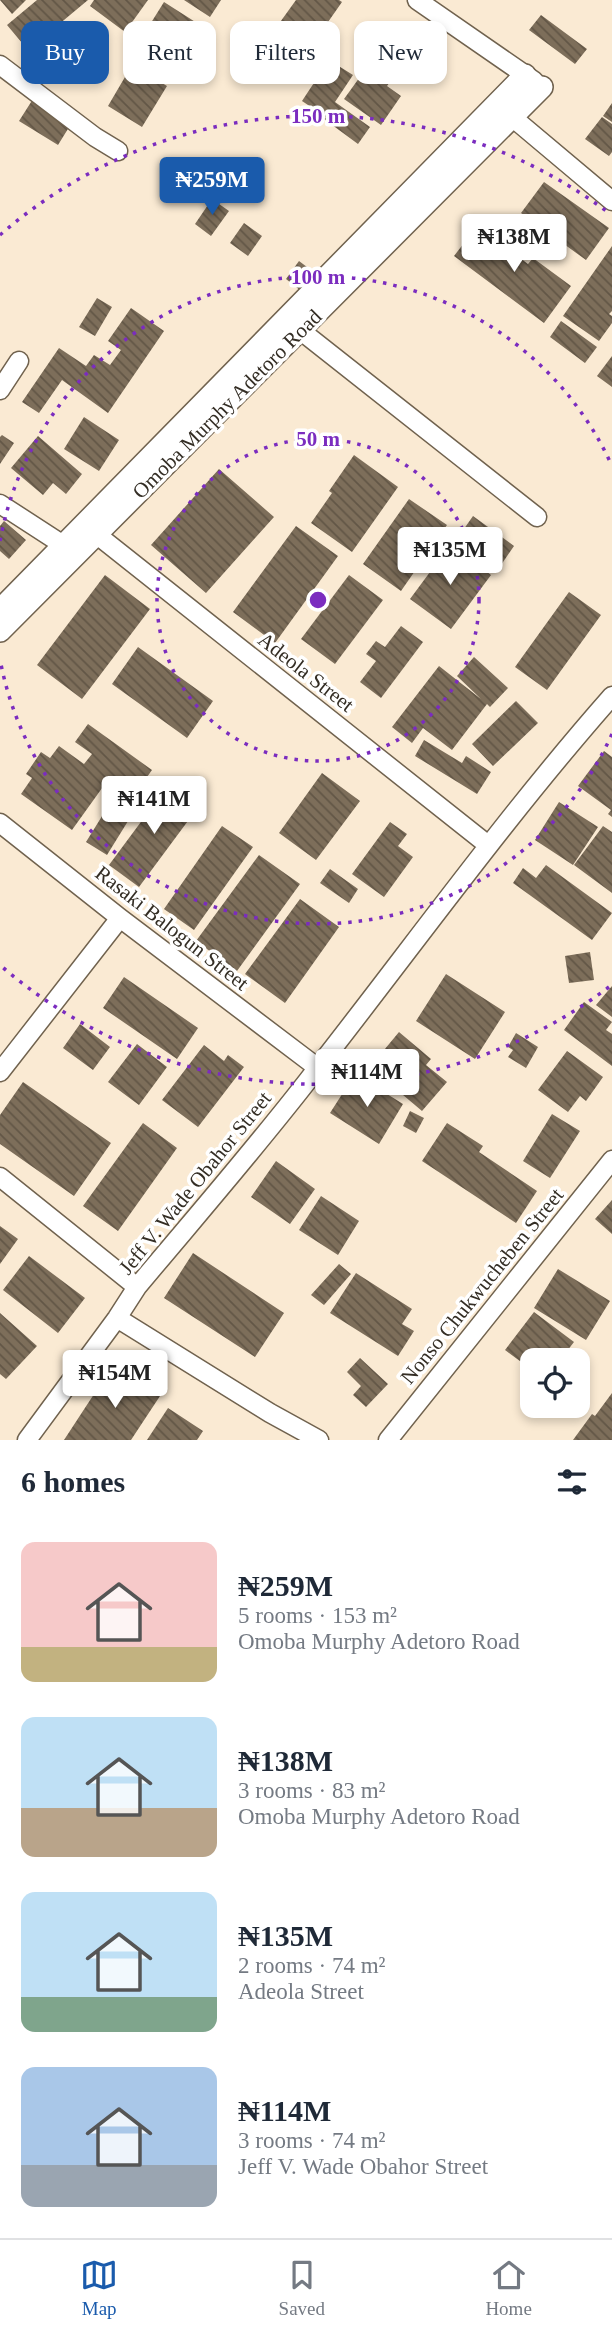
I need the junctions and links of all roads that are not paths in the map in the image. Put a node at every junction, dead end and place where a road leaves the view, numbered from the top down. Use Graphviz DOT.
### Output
graph roads {
  1 [pos="418,0"];
  2 [pos="0,65"];
  3 [pos="534,81"];
  4 [pos="512,117"];
  5 [pos="118,151"];
  6 [pos="612,201"];
  7 [pos="300,330"];
  8 [pos="19,361"];
  9 [pos="0,390"];
  10 [pos="0,504"];
  11 [pos="537,517"];
  12 [pos="96,534"];
  13 [pos="70,550"];
  14 [pos="0,610"];
  15 [pos="0,631"];
  16 [pos="612,696"];
  17 [pos="0,822"];
  18 [pos="488,845"];
  19 [pos="120,918"];
  20 [pos="318,1068"];
  21 [pos="0,1072"];
  22 [pos="612,1160"];
  23 [pos="0,1177"];
  24 [pos="137,1287"];
  25 [pos="117,1318"];
  26 [pos="27,1440"];
  27 [pos="319,1440"];
  28 [pos="388,1440"];
  1 -- 3 [label="street"];
  2 -- 5 [label="street"];
  3 -- 4 [label="street, Omoba Murphy Adetoro Road"];
  3 -- 13 [label="street, Omoba Murphy Adetoro Road"];
  4 -- 6 [label="street"];
  4 -- 7 [label="street, Omoba Murphy Adetoro Road"];
  7 -- 11 [label="street"];
  7 -- 12 [label="street, Omoba Murphy Adetoro Road"];
  8 -- 9 [label="street"];
  10 -- 13 [label="street"];
  12 -- 13 [label="street, Omoba Murphy Adetoro Road"];
  12 -- 18 [label="street, Adeola Street"];
  13 -- 14 [label="street, Omoba Murphy Adetoro Road"];
  13 -- 15 [label="street, Omoba Murphy Adetoro Road"];
  16 -- 18 [label="street, Jeff V. Wade Obahor Street"];
  17 -- 19 [label="street, Rasaki Balogun Street"];
  18 -- 20 [label="street, Jeff V. Wade Obahor Street"];
  19 -- 20 [label="street, Rasaki Balogun Street"];
  19 -- 21 [label="street"];
  20 -- 24 [label="street, Jeff V. Wade Obahor Street"];
  22 -- 28 [label="street, Nonso Chukwucheben Street"];
  23 -- 24 [label="street"];
  24 -- 25 [label="street, Jeff V. Wade Obahor Street"];
  25 -- 26 [label="street, Jeff V. Wade Obahor Street"];
  25 -- 27 [label="street"];
}
